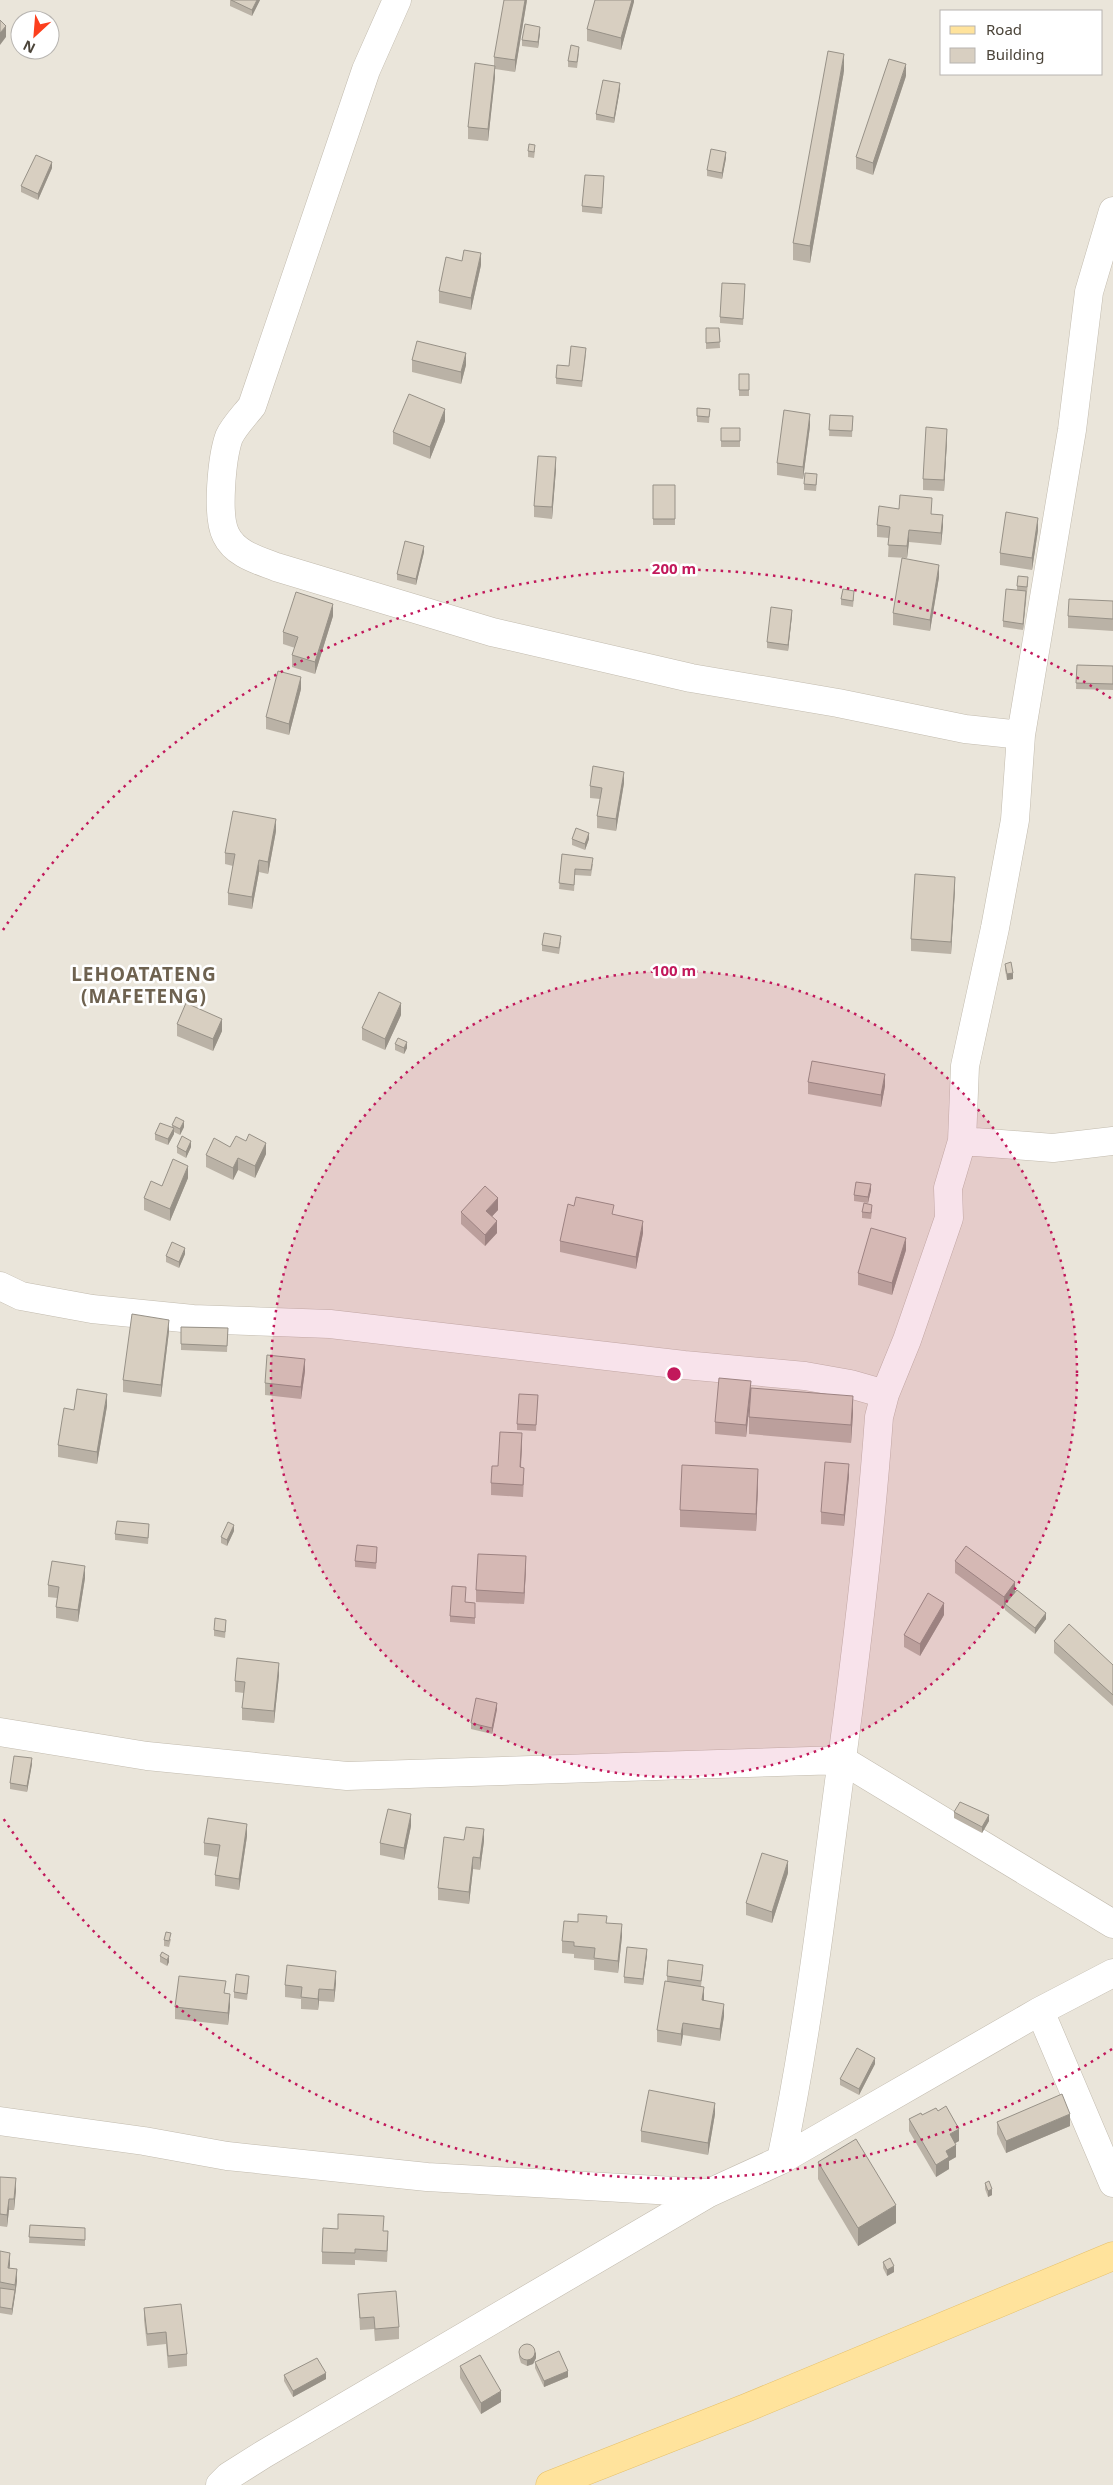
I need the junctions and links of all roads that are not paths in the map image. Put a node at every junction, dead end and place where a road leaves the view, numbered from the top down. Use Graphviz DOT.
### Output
graph roads {
  1 [pos="397,0"];
  2 [pos="1113,211"];
  3 [pos="1021,735"];
  4 [pos="962,1141"];
  5 [pos="1113,1142"];
  6 [pos="0,1286"];
  7 [pos="885,1394"];
  8 [pos="0,1732"];
  9 [pos="842,1760"];
  10 [pos="1113,1924"];
  11 [pos="1113,1973"];
  12 [pos="1040,2011"];
  13 [pos="0,2121"];
  14 [pos="781,2160"];
  15 [pos="1113,2183"];
  16 [pos="709,2193"];
  17 [pos="1113,2256"];
  18 [pos="220,2485"];
  19 [pos="550,2485"];
  1 -- 3 [label="street"];
  2 -- 3 [label="street"];
  3 -- 4 [label="street"];
  4 -- 5 [label="street"];
  4 -- 7 [label="street"];
  6 -- 7 [label="street"];
  7 -- 9 [label="street"];
  8 -- 9 [label="street"];
  9 -- 10 [label="street"];
  9 -- 14 [label="street"];
  11 -- 12 [label="street"];
  12 -- 14 [label="street"];
  12 -- 15 [label="street"];
  13 -- 16 [label="street"];
  14 -- 16 [label="street"];
  16 -- 18 [label="street"];
  17 -- 19 [label="main road"];
}
